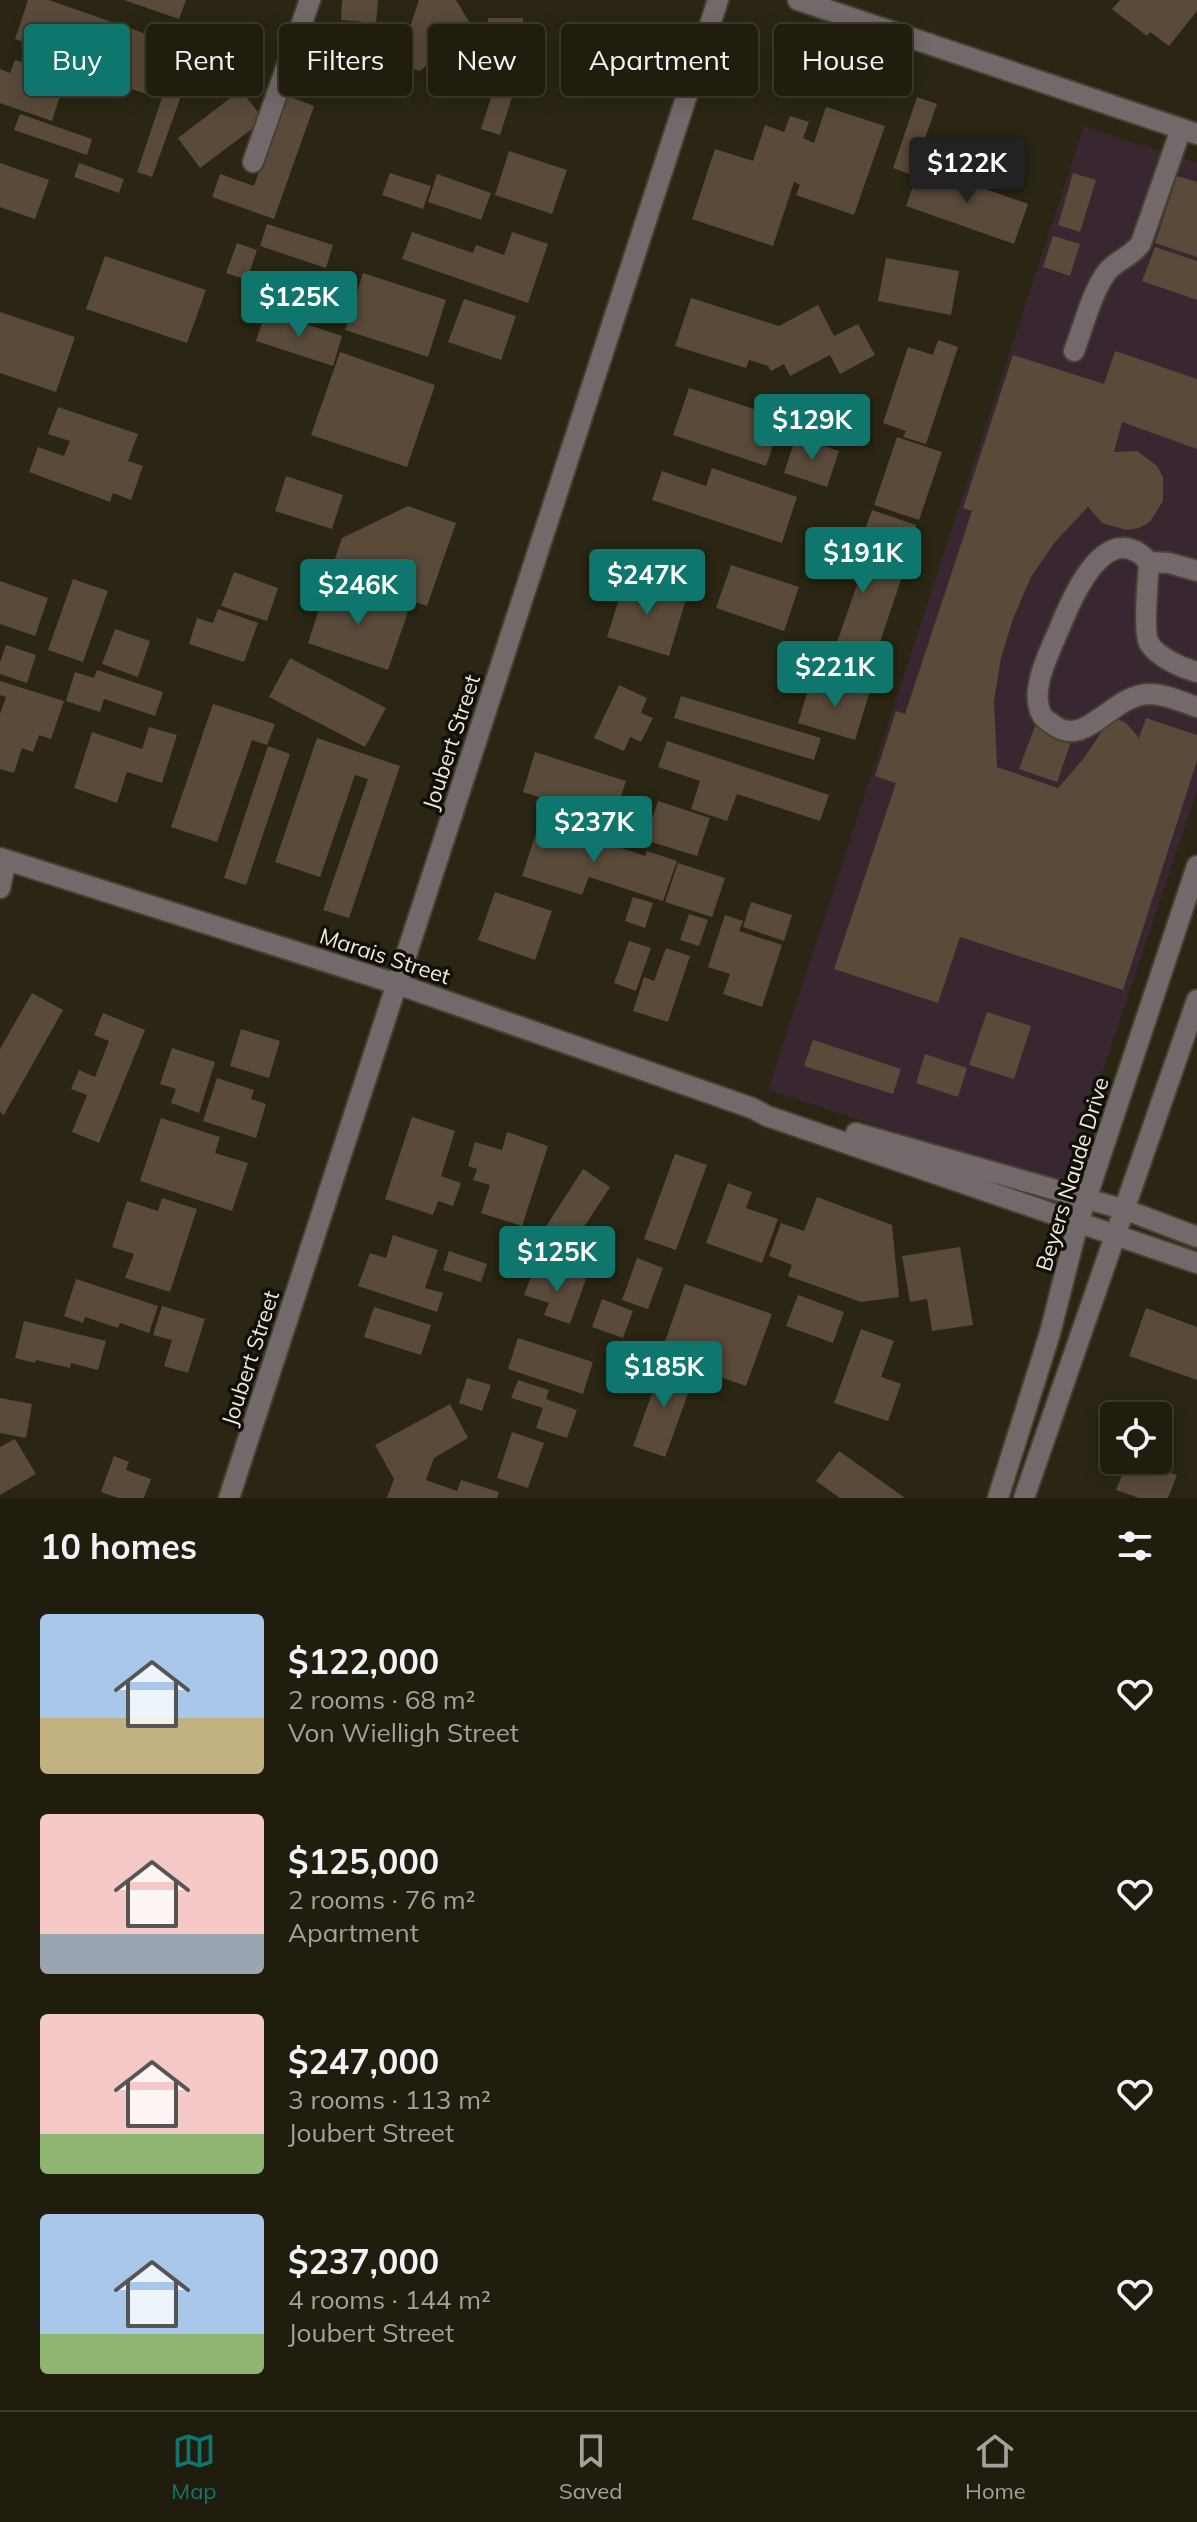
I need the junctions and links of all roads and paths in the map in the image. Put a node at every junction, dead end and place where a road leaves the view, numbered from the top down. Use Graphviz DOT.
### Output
graph roads {
  1 [pos="310,0"];
  2 [pos="718,0"];
  3 [pos="798,0"];
  4 [pos="1189,132"];
  5 [pos="253,162"];
  6 [pos="1074,351"];
  7 [pos="1149,562"];
  8 [pos="1197,571"];
  9 [pos="1197,672"];
  10 [pos="1197,707"];
  11 [pos="3,859"];
  12 [pos="1197,866"];
  13 [pos="0,888"];
  14 [pos="397,984"];
  15 [pos="1197,1000"];
  16 [pos="752,1108"];
  17 [pos="1086,1199"];
  18 [pos="1126,1210"];
  19 [pos="1078,1223"];
  20 [pos="1116,1237"];
  21 [pos="1197,1237"];
  22 [pos="1197,1263"];
  23 [pos="229,1498"];
  24 [pos="998,1498"];
  25 [pos="1024,1498"];
  1 -- 5 [label="street"];
  2 -- 14 [label="street, Joubert Street"];
  3 -- 4 [label="street"];
  4 -- 6 [label="street"];
  7 -- 8 [label="street"];
  7 -- 9 [label="street"];
  7 -- 10 [label="street"];
  11 -- 13 [label="street"];
  11 -- 14 [label="street, Marais Street"];
  12 -- 17 [label="street, Beyers Naude Drive"];
  14 -- 16 [label="street, Marais Street"];
  14 -- 23 [label="street, Joubert Street"];
  15 -- 18 [label="street"];
  16 -- 17 [label="street, Marais Street"];
  16 -- 19 [label="street, Marais Street"];
  17 -- 18 [label="street, Marais Street"];
  17 -- 19 [label="street, Beyers Naude Drive"];
  18 -- 20 [label="street"];
  18 -- 21 [label="street, Marais Street"];
  19 -- 20 [label="street, Marais Street"];
  19 -- 24 [label="street, Beyers Naude Drive"];
  20 -- 22 [label="street, Marais Street"];
  20 -- 25 [label="street"];
}
